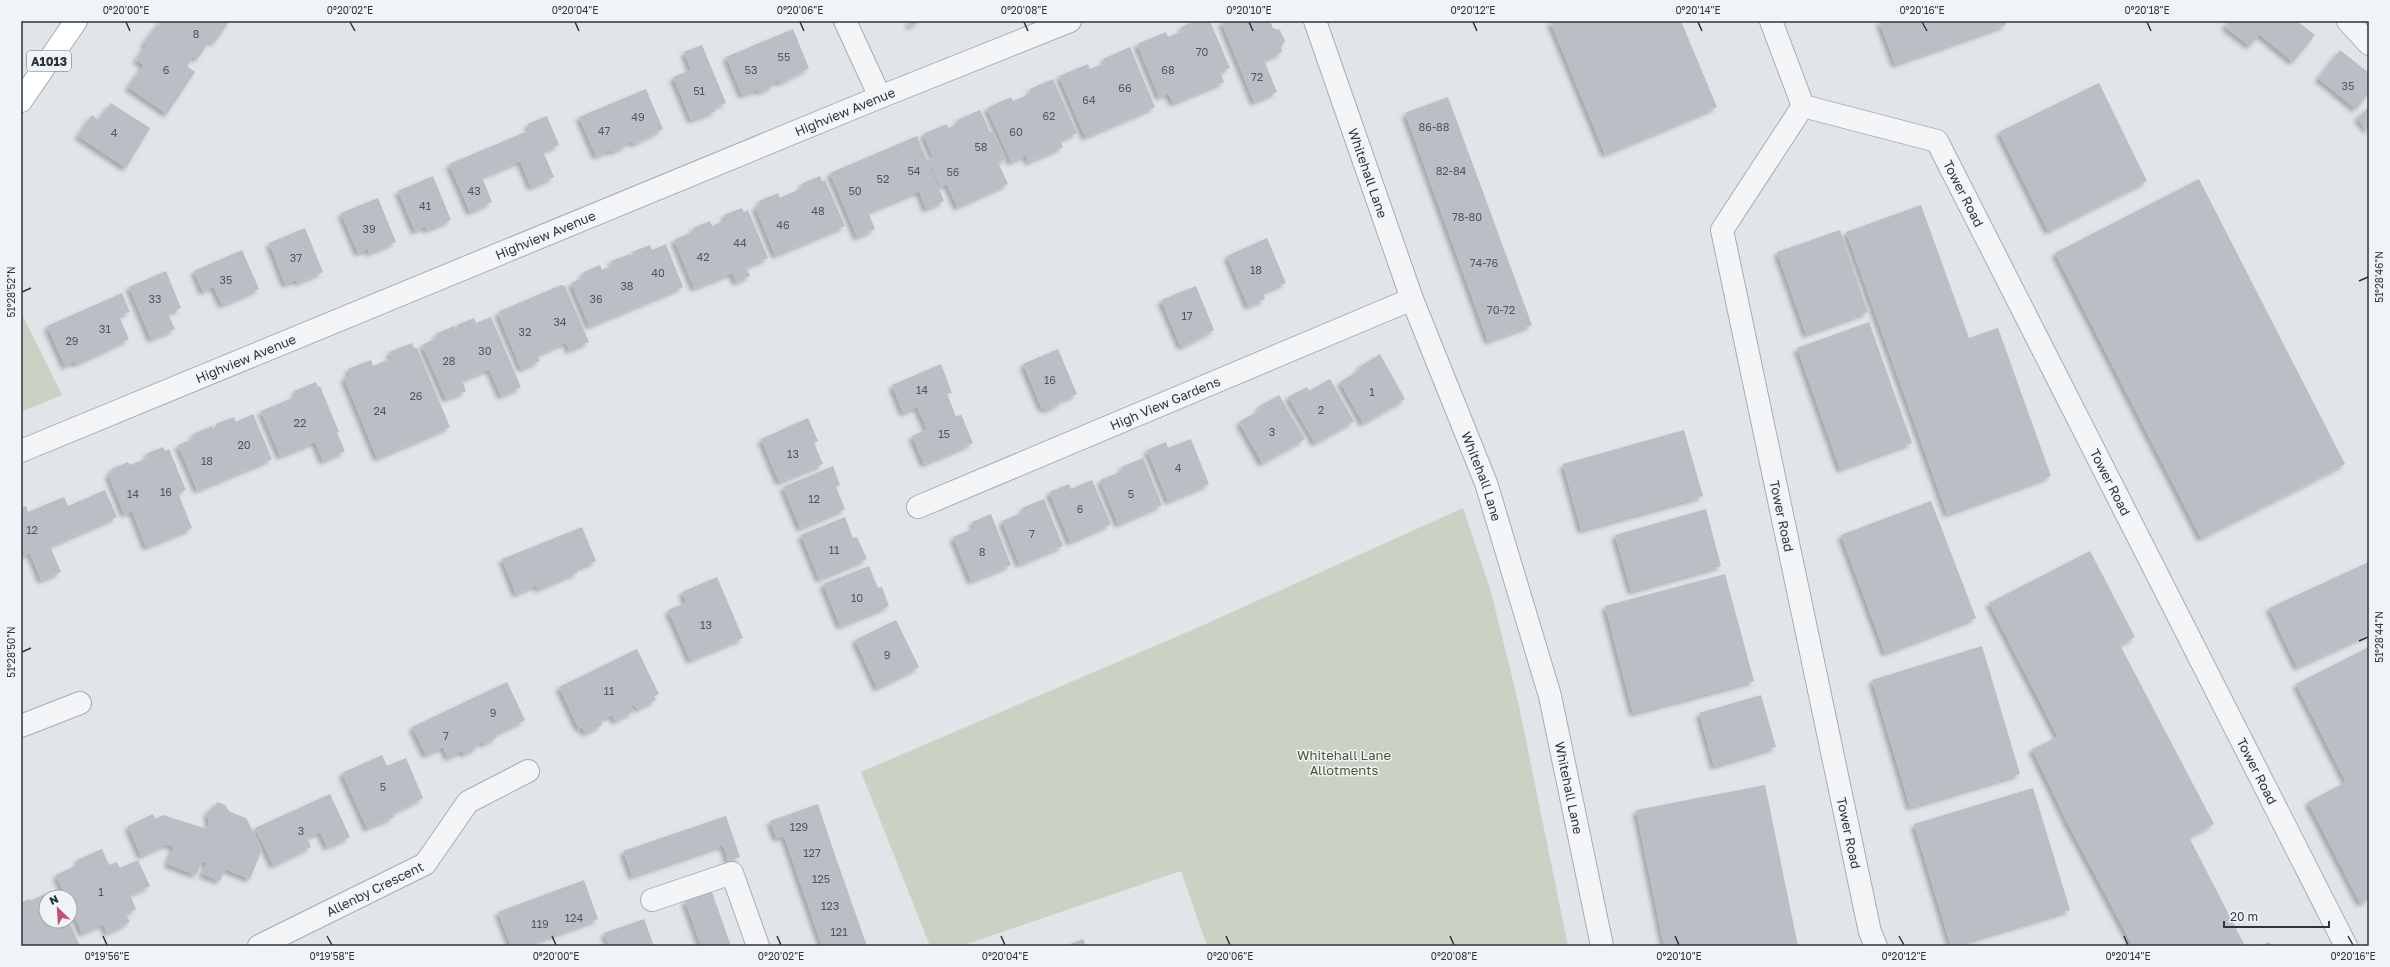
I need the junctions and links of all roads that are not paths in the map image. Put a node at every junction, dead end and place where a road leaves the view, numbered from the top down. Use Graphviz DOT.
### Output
graph roads {
  1 [pos="76,21"];
  2 [pos="845,21"];
  3 [pos="1070,21"];
  4 [pos="1315,21"];
  5 [pos="1771,21"];
  6 [pos="2348,21"];
  7 [pos="2369,44"];
  8 [pos="880,97"];
  9 [pos="21,101"];
  10 [pos="1803,106"];
  11 [pos="1412,299"];
  12 [pos="21,452"];
  13 [pos="918,507"];
  14 [pos="80,703"];
  15 [pos="21,726"];
  16 [pos="528,771"];
  17 [pos="652,900"];
  18 [pos="260,946"];
  19 [pos="758,946"];
  20 [pos="1602,946"];
  21 [pos="1876,946"];
  22 [pos="2346,946"];
  1 -- 9 [label="main road, A1013"];
  2 -- 8 [label="street"];
  3 -- 8 [label="street, Highview Avenue"];
  4 -- 11 [label="street, Whitehall Lane"];
  5 -- 10 [label="street"];
  6 -- 7 [label="street"];
  8 -- 12 [label="street, Highview Avenue"];
  10 -- 21 [label="street, Tower Road"];
  10 -- 22 [label="street, Tower Road"];
  11 -- 13 [label="street, High View Gardens"];
  11 -- 20 [label="street, Whitehall Lane"];
  14 -- 15 [label="street"];
  16 -- 18 [label="street, Allenby Crescent"];
  17 -- 19 [label="street"];
}
